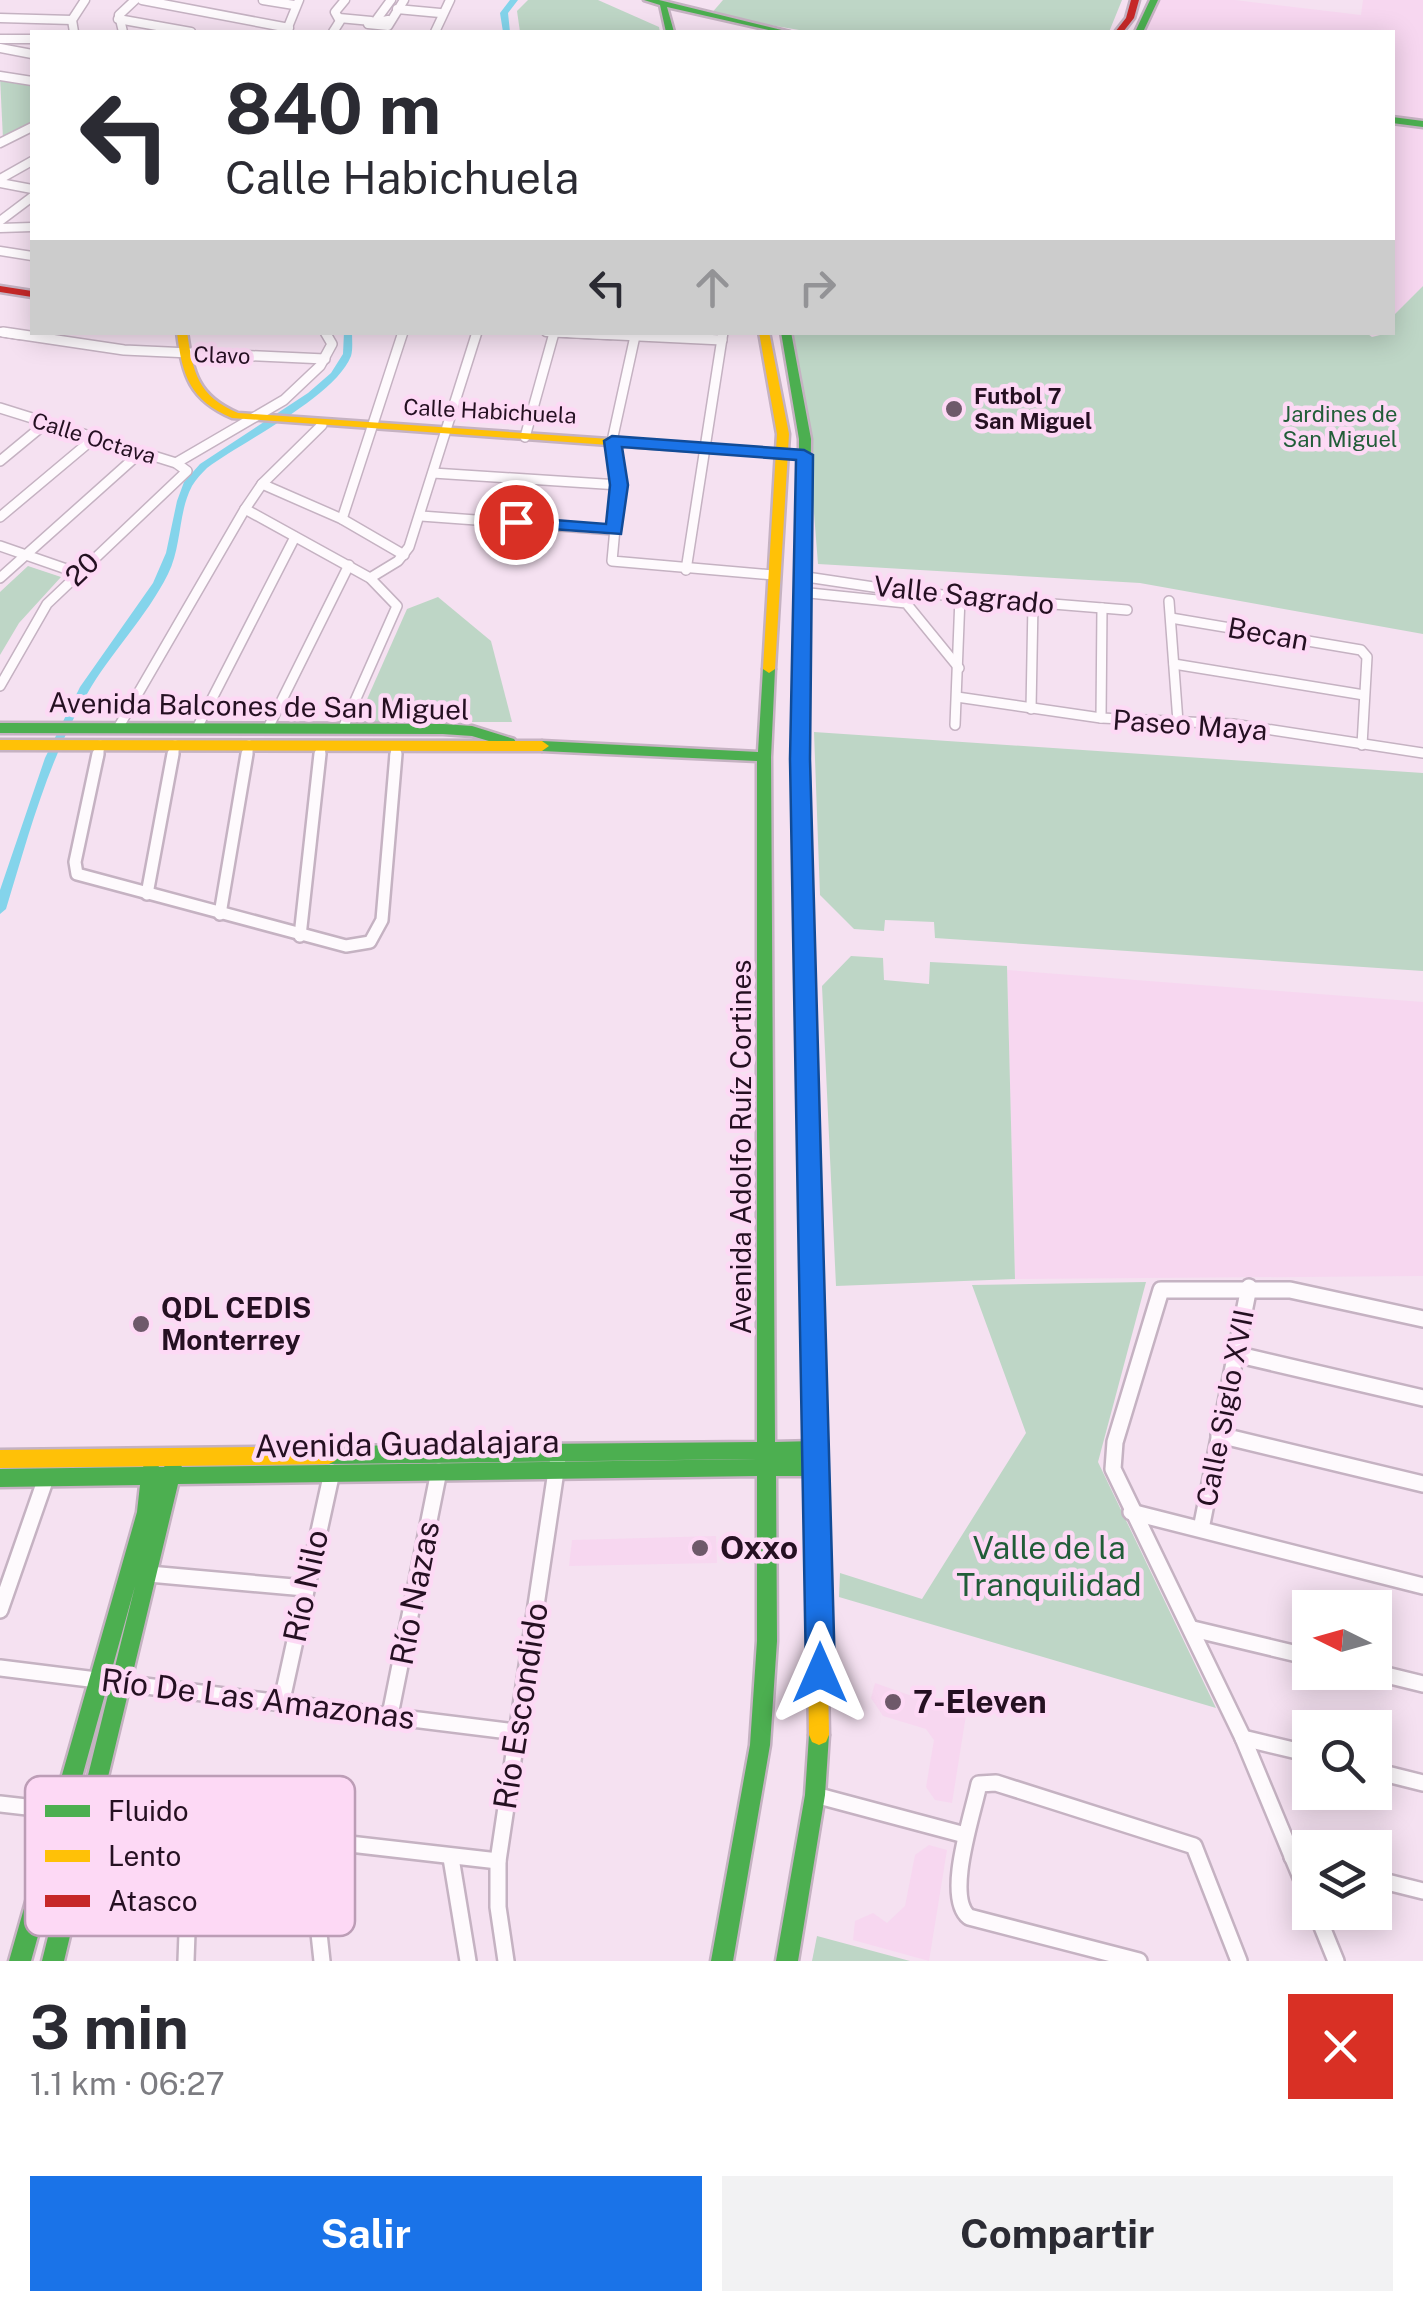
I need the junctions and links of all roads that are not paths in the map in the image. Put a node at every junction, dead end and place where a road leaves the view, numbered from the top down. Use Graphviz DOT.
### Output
graph roads {
  1 [pos="86,0"];
  2 [pos="138,0"];
  3 [pos="263,0"];
  4 [pos="344,0"];
  5 [pos="391,0"];
  6 [pos="404,0"];
  7 [pos="450,0"];
  8 [pos="1135,0"];
  9 [pos="1154,0"];
  10 [pos="297,3"];
  11 [pos="656,4"];
  12 [pos="397,9"];
  13 [pos="440,13"];
  14 [pos="338,17"];
  15 [pos="0,18"];
  16 [pos="323,19"];
  17 [pos="72,20"];
  18 [pos="118,20"];
  19 [pos="374,20"];
  20 [pos="388,20"];
  21 [pos="305,21"];
  22 [pos="289,28"];
  23 [pos="74,30"];
  24 [pos="122,30"];
  25 [pos="179,30"];
  26 [pos="333,30"];
  27 [pos="380,30"];
  28 [pos="436,30"];
  29 [pos="669,30"];
  30 [pos="777,30"];
  31 [pos="1121,30"];
  32 [pos="1140,30"];
  33 [pos="0,39"];
  34 [pos="30,39"];
  35 [pos="0,48"];
  36 [pos="30,54"];
  37 [pos="0,76"];
  38 [pos="30,81"];
  39 [pos="1395,120"];
  40 [pos="1423,124"];
  41 [pos="30,128"];
  42 [pos="0,142"];
  43 [pos="30,162"];
  44 [pos="0,181"];
  45 [pos="30,192"];
  46 [pos="30,195"];
  47 [pos="0,224"];
  48 [pos="30,226"];
  49 [pos="0,251"];
  50 [pos="30,256"];
  51 [pos="0,289"];
  52 [pos="30,294"];
  53 [pos="0,332"];
  54 [pos="182,335"];
  55 [pos="328,335"];
  56 [pos="402,335"];
  57 [pos="476,335"];
  58 [pos="553,335"];
  59 [pos="608,335"];
  60 [pos="765,335"];
  61 [pos="787,335"];
  62 [pos="635,336"];
  63 [pos="722,336"];
  64 [pos="185,354"];
  65 [pos="325,359"];
  66 [pos="0,408"];
  67 [pos="258,420"];
  68 [pos="46,424"];
  69 [pos="322,424"];
  70 [pos="372,427"];
  71 [pos="447,431"];
  72 [pos="525,437"];
  73 [pos="93,438"];
  74 [pos="612,441"];
  75 [pos="702,448"];
  76 [pos="141,452"];
  77 [pos="782,454"];
  78 [pos="804,455"];
  79 [pos="0,461"];
  80 [pos="176,463"];
  81 [pos="187,471"];
  82 [pos="433,473"];
  83 [pos="262,484"];
  84 [pos="619,485"];
  85 [pos="245,509"];
  86 [pos="420,516"];
  87 [pos="0,517"];
  88 [pos="342,519"];
  89 [pos="614,530"];
  90 [pos="296,537"];
  91 [pos="0,546"];
  92 [pos="26,555"];
  93 [pos="404,556"];
  94 [pos="349,565"];
  95 [pos="686,570"];
  96 [pos="76,572"];
  97 [pos="773,575"];
  98 [pos="0,578"];
  99 [pos="370,578"];
  100 [pos="800,584"];
  101 [pos="960,597"];
  102 [pos="907,598"];
  103 [pos="1169,601"];
  104 [pos="1033,603"];
  105 [pos="1102,608"];
  106 [pos="1127,610"];
  107 [pos="1171,618"];
  108 [pos="1174,664"];
  109 [pos="959,668"];
  110 [pos="1,681"];
  111 [pos="1364,695"];
  112 [pos="957,697"];
  113 [pos="1032,709"];
  114 [pos="1102,718"];
  115 [pos="1178,722"];
  116 [pos="955,725"];
  117 [pos="0,728"];
  118 [pos="118,728"];
  119 [pos="197,728"];
  120 [pos="221,728"];
  121 [pos="268,728"];
  122 [pos="343,728"];
  123 [pos="443,729"];
  124 [pos="42,736"];
  125 [pos="91,739"];
  126 [pos="516,744"];
  127 [pos="0,745"];
  128 [pos="175,745"];
  129 [pos="215,745"];
  130 [pos="249,745"];
  131 [pos="1362,745"];
  132 [pos="321,747"];
  133 [pos="396,748"];
  134 [pos="440,748"];
  135 [pos="1423,754"];
  136 [pos="764,757"];
  137 [pos="147,894"];
  138 [pos="220,914"];
  139 [pos="300,936"];
  140 [pos="1249,1287"];
  141 [pos="1423,1319"];
  142 [pos="1235,1354"];
  143 [pos="1423,1398"];
  144 [pos="1220,1436"];
  145 [pos="767,1450"];
  146 [pos="815,1450"];
  147 [pos="174,1454"];
  148 [pos="150,1455"];
  149 [pos="0,1459"];
  150 [pos="558,1460"];
  151 [pos="767,1467"];
  152 [pos="815,1467"];
  153 [pos="438,1471"];
  154 [pos="332,1472"];
  155 [pos="151,1475"];
  156 [pos="172,1475"];
  157 [pos="0,1478"];
  158 [pos="46,1478"];
  159 [pos="1423,1484"];
  160 [pos="1131,1512"];
  161 [pos="1202,1529"];
  162 [pos="149,1574"];
  163 [pos="1423,1586"];
  164 [pos="305,1588"];
  165 [pos="0,1610"];
  166 [pos="1193,1629"];
  167 [pos="1292,1653"];
  168 [pos="0,1668"];
  169 [pos="1392,1676"];
  170 [pos="100,1678"];
  171 [pos="120,1680"];
  172 [pos="1423,1684"];
  173 [pos="282,1700"];
  174 [pos="390,1715"];
  175 [pos="516,1732"];
  176 [pos="1243,1738"];
  177 [pos="1292,1750"];
  178 [pos="1392,1775"];
  179 [pos="73,1776"];
  180 [pos="97,1776"];
  181 [pos="1423,1783"];
  182 [pos="815,1796"];
  183 [pos="0,1804"];
  184 [pos="25,1808"];
  185 [pos="965,1835"];
  186 [pos="355,1847"];
  187 [pos="1292,1856"];
  188 [pos="451,1858"];
  189 [pos="498,1861"];
  190 [pos="1392,1883"];
  191 [pos="1423,1891"];
  192 [pos="1323,1930"];
  193 [pos="27,1936"];
  194 [pos="59,1936"];
  195 [pos="187,1936"];
  196 [pos="319,1936"];
  197 [pos="20,1961"];
  198 [pos="53,1961"];
  199 [pos="186,1961"];
  200 [pos="322,1961"];
  201 [pos="468,1961"];
  202 [pos="506,1961"];
  203 [pos="722,1961"];
  204 [pos="787,1961"];
  205 [pos="1139,1961"];
  206 [pos="1238,1961"];
  207 [pos="1336,1961"];
  1 -- 17 [label="street"];
  2 -- 18 [label="street"];
  2 -- 22 [label="street"];
  3 -- 10 [label="street"];
  4 -- 14 [label="street"];
  5 -- 19 [label="street"];
  6 -- 12 [label="street"];
  7 -- 13 [label="street"];
  8 -- 31 [label="main road"];
  9 -- 32 [label="main road"];
  10 -- 22 [label="street"];
  11 -- 29 [label="main road"];
  11 -- 30 [label="main road"];
  12 -- 13 [label="street"];
  12 -- 20 [label="street"];
  13 -- 28 [label="street"];
  14 -- 16 [label="street"];
  14 -- 19 [label="street"];
  14 -- 26 [label="street"];
  15 -- 17 [label="street"];
  17 -- 23 [label="street"];
  18 -- 24 [label="street"];
  18 -- 25 [label="street"];
  19 -- 20 [label="street"];
  19 -- 27 [label="street"];
  20 -- 27 [label="street"];
  21 -- 22 [label="street"];
  33 -- 34 [label="street"];
  35 -- 36 [label="street"];
  37 -- 38 [label="street"];
  39 -- 40 [label="main road"];
  41 -- 42 [label="street"];
  43 -- 44 [label="street"];
  44 -- 45 [label="street"];
  46 -- 47 [label="street"];
  47 -- 48 [label="street"];
  49 -- 50 [label="street"];
  51 -- 52 [label="main road"];
  53 -- 64 [label="street, Clavo"];
  54 -- 64 [label="main road"];
  55 -- 65 [label="street"];
  56 -- 70 [label="street"];
  57 -- 71 [label="street"];
  58 -- 72 [label="street"];
  59 -- 62 [label="street"];
  60 -- 77 [label="main road, Avenida Adolfo Ruíz Cortines"];
  61 -- 78 [label="main road"];
  62 -- 63 [label="street"];
  62 -- 74 [label="street"];
  63 -- 75 [label="street"];
  64 -- 65 [label="street, Clavo"];
  64 -- 67 [label="main road, Calle Habichuela"];
  65 -- 67 [label="street"];
  66 -- 68 [label="street, Calle Octava"];
  67 -- 69 [label="main road, Calle Habichuela"];
  67 -- 80 [label="street"];
  68 -- 73 [label="street, Calle Octava"];
  68 -- 79 [label="street"];
  69 -- 70 [label="main road, Calle Habichuela"];
  69 -- 83 [label="street"];
  70 -- 71 [label="main road, Calle Habichuela"];
  70 -- 88 [label="street"];
  71 -- 72 [label="main road, Calle Habichuela"];
  71 -- 82 [label="street"];
  72 -- 74 [label="main road, Calle Habichuela"];
  73 -- 76 [label="street, Calle Octava"];
  73 -- 87 [label="street"];
  74 -- 75 [label="main road, Calle Habichuela"];
  74 -- 84 [label="street"];
  75 -- 77 [label="main road, Calle Habichuela"];
  75 -- 95 [label="street"];
  76 -- 80 [label="street, Calle Octava"];
  76 -- 92 [label="street"];
  77 -- 78 [label="main road, Calle Habichuela"];
  77 -- 97 [label="main road, Avenida Adolfo Ruíz Cortines"];
  78 -- 100 [label="main road"];
  80 -- 81 [label="street, Calle Octava"];
  81 -- 96 [label="street, 20"];
  82 -- 84 [label="street"];
  82 -- 86 [label="street"];
  83 -- 85 [label="street"];
  83 -- 88 [label="street"];
  84 -- 89 [label="street"];
  85 -- 90 [label="street"];
  85 -- 118 [label="street"];
  86 -- 89 [label="street"];
  86 -- 93 [label="street"];
  88 -- 93 [label="street"];
  89 -- 95 [label="street"];
  90 -- 94 [label="street"];
  90 -- 119 [label="street"];
  91 -- 92 [label="street"];
  92 -- 96 [label="street"];
  92 -- 98 [label="street"];
  93 -- 99 [label="street"];
  94 -- 99 [label="street"];
  94 -- 121 [label="street"];
  95 -- 97 [label="street"];
  96 -- 110 [label="street, 20"];
  97 -- 136 [label="main road, Avenida Adolfo Ruíz Cortines"];
  99 -- 122 [label="street"];
  100 -- 102 [label="street"];
  100 -- 102 [label="street, Valle Sagrado"];
  100 -- 146 [label="main road"];
  101 -- 102 [label="street, Valle Sagrado"];
  101 -- 104 [label="street, Valle Sagrado"];
  101 -- 109 [label="street"];
  102 -- 109 [label="street"];
  103 -- 107 [label="street"];
  104 -- 105 [label="street, Valle Sagrado"];
  104 -- 113 [label="street"];
  105 -- 106 [label="street, Valle Sagrado"];
  105 -- 114 [label="street"];
  107 -- 108 [label="street"];
  107 -- 111 [label="street, Becan"];
  108 -- 111 [label="street"];
  108 -- 115 [label="street"];
  109 -- 112 [label="street"];
  111 -- 131 [label="street"];
  112 -- 113 [label="street, Paseo Maya"];
  112 -- 116 [label="street"];
  113 -- 114 [label="street, Paseo Maya"];
  114 -- 115 [label="street, Paseo Maya"];
  115 -- 131 [label="street, Paseo Maya"];
  117 -- 124 [label="main road, Avenida Balcones de San Miguel"];
  118 -- 119 [label="main road, Avenida Balcones de San Miguel"];
  118 -- 125 [label="main road, Avenida Balcones de San Miguel"];
  119 -- 120 [label="main road, Avenida Balcones de San Miguel"];
  120 -- 121 [label="main road, Avenida Balcones de San Miguel"];
  120 -- 129 [label="main road"];
  121 -- 122 [label="main road, Avenida Balcones de San Miguel"];
  122 -- 123 [label="main road, Avenida Balcones de San Miguel"];
  123 -- 126 [label="main road, Avenida Balcones de San Miguel"];
  123 -- 134 [label="main road"];
  124 -- 125 [label="main road, Avenida Balcones de San Miguel"];
  124 -- 127 [label="main road, Avenida Balcones de San Miguel"];
  125 -- 128 [label="main road, Avenida Balcones de San Miguel"];
  125 -- 137 [label="street"];
  126 -- 134 [label="main road, Avenida Balcones de San Miguel"];
  126 -- 136 [label="main road, Avenida Balcones de San Miguel"];
  128 -- 129 [label="main road, Avenida Balcones de San Miguel"];
  128 -- 137 [label="street"];
  129 -- 130 [label="main road, Avenida Balcones de San Miguel"];
  130 -- 132 [label="main road, Avenida Balcones de San Miguel"];
  130 -- 138 [label="street"];
  131 -- 135 [label="street, Paseo Maya"];
  132 -- 133 [label="main road, Avenida Balcones de San Miguel"];
  132 -- 139 [label="street"];
  133 -- 134 [label="main road, Avenida Balcones de San Miguel"];
  133 -- 139 [label="street"];
  136 -- 145 [label="main road, Avenida Adolfo Ruíz Cortines"];
  137 -- 138 [label="street"];
  138 -- 139 [label="street"];
  140 -- 141 [label="street"];
  140 -- 142 [label="street, Calle Siglo XVII"];
  140 -- 160 [label="street"];
  142 -- 143 [label="street"];
  142 -- 144 [label="street, Calle Siglo XVII"];
  144 -- 159 [label="street"];
  144 -- 161 [label="street, Calle Siglo XVII"];
  145 -- 146 [label="main road, Avenida Guadalajara"];
  145 -- 150 [label="main road, Avenida Guadalajara"];
  145 -- 151 [label="main road, Avenida Adolfo Ruíz Cortines"];
  146 -- 152 [label="main road"];
  147 -- 148 [label="main road, Avenida Guadalajara"];
  147 -- 150 [label="main road, Avenida Guadalajara"];
  147 -- 156 [label="main road"];
  148 -- 149 [label="main road, Avenida Guadalajara"];
  148 -- 155 [label="main road"];
  150 -- 151 [label="main road, Avenida Guadalajara"];
  150 -- 153 [label="main road, Avenida Guadalajara"];
  150 -- 175 [label="street, Río Escondido"];
  151 -- 152 [label="main road, Avenida Guadalajara"];
  151 -- 203 [label="main road, Avenida Adolfo Ruíz Cortines"];
  152 -- 182 [label="main road"];
  153 -- 154 [label="main road, Avenida Guadalajara"];
  153 -- 174 [label="street, Río Nazas"];
  154 -- 156 [label="main road, Avenida Guadalajara"];
  154 -- 164 [label="street, Río Nilo"];
  155 -- 156 [label="main road, Avenida Guadalajara"];
  155 -- 158 [label="main road, Avenida Guadalajara"];
  155 -- 170 [label="main road"];
  156 -- 162 [label="main road"];
  157 -- 158 [label="main road, Avenida Guadalajara"];
  158 -- 165 [label="street"];
  160 -- 161 [label="street"];
  160 -- 166 [label="street"];
  161 -- 163 [label="street"];
  162 -- 164 [label="street"];
  162 -- 171 [label="main road"];
  164 -- 173 [label="street, Río Nilo"];
  166 -- 167 [label="street"];
  166 -- 176 [label="street"];
  168 -- 170 [label="street, Río De Las Amazonas"];
  169 -- 172 [label="street"];
  170 -- 171 [label="street, Río De Las Amazonas"];
  170 -- 179 [label="main road"];
  171 -- 173 [label="street, Río De Las Amazonas"];
  171 -- 180 [label="main road"];
  173 -- 174 [label="street, Río De Las Amazonas"];
  174 -- 175 [label="street, Río De Las Amazonas"];
  175 -- 189 [label="street, Río Escondido"];
  176 -- 177 [label="street"];
  176 -- 187 [label="street"];
  178 -- 181 [label="street"];
  182 -- 185 [label="street"];
  182 -- 204 [label="main road"];
  183 -- 184 [label="street"];
  185 -- 205 [label="street"];
  185 -- 206 [label="street"];
  186 -- 188 [label="street"];
  188 -- 189 [label="street"];
  188 -- 201 [label="street"];
  189 -- 202 [label="street, Río Escondido"];
  190 -- 191 [label="street"];
  192 -- 207 [label="street"];
  193 -- 197 [label="main road"];
  194 -- 198 [label="main road"];
  195 -- 199 [label="street"];
  196 -- 200 [label="street"];
}
